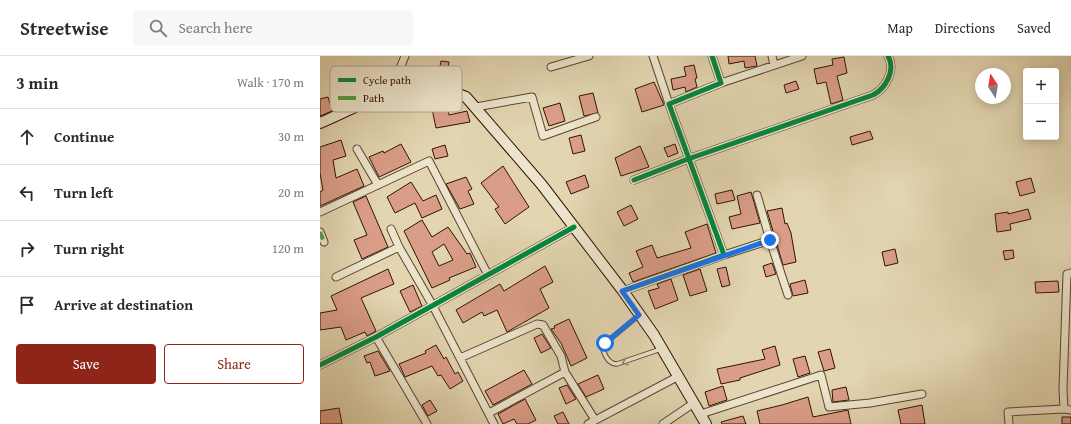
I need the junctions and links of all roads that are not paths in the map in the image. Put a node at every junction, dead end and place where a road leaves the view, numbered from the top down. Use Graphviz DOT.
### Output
graph roads {
  1 [pos="405,56"];
  2 [pos="589,56"];
  3 [pos="653,56"];
  4 [pos="712,56"];
  5 [pos="772,56"];
  6 [pos="802,56"];
  7 [pos="888,56"];
  8 [pos="774,65"];
  9 [pos="401,66"];
  10 [pos="551,67"];
  11 [pos="721,82"];
  12 [pos="462,95"];
  13 [pos="669,104"];
  14 [pos="476,107"];
  15 [pos="346,112"];
  16 [pos="596,116"];
  17 [pos="320,123"];
  18 [pos="357,149"];
  19 [pos="688,158"];
  20 [pos="634,180"];
  21 [pos="378,185"];
  22 [pos="757,195"];
  23 [pos="320,212"];
  24 [pos="574,227"];
  25 [pos="391,229"];
  26 [pos="320,232"];
  27 [pos="770,240"];
  28 [pos="324,242"];
  29 [pos="399,247"];
  30 [pos="724,255"];
  31 [pos="1071,274"];
  32 [pos="488,275"];
  33 [pos="336,277"];
  34 [pos="622,291"];
  35 [pos="788,295"];
  36 [pos="433,306"];
  37 [pos="639,315"];
  38 [pos="376,337"];
  39 [pos="662,349"];
  40 [pos="460,358"];
  41 [pos="320,365"];
  42 [pos="565,372"];
  43 [pos="677,376"];
  44 [pos="922,394"];
  45 [pos="694,403"];
  46 [pos="1068,410"];
  47 [pos="489,413"];
  48 [pos="701,414"];
  49 [pos="595,420"];
  50 [pos="427,424"];
  51 [pos="494,424"];
  52 [pos="588,424"];
  53 [pos="663,424"];
  54 [pos="706,424"];
  55 [pos="1009,424"];
  1 -- 9 [label="street"];
  2 -- 10 [label="street"];
  3 -- 13 [label="street"];
  4 -- 11 [label="street"];
  5 -- 8 [label="street"];
  6 -- 8 [label="street"];
  7 -- 19 [label="street"];
  8 -- 11 [label="street"];
  11 -- 13 [label="street"];
  12 -- 14 [label="main road"];
  13 -- 19 [label="street"];
  14 -- 16 [label="street"];
  14 -- 24 [label="main road"];
  15 -- 17 [label="main road"];
  18 -- 21 [label="street"];
  19 -- 20 [label="street"];
  19 -- 30 [label="street"];
  21 -- 23 [label="street"];
  21 -- 32 [label="street"];
  22 -- 27 [label="street"];
  24 -- 32 [label="street"];
  24 -- 34 [label="main road"];
  25 -- 29 [label="street"];
  26 -- 28 [label="street"];
  27 -- 30 [label="street"];
  27 -- 35 [label="street"];
  29 -- 33 [label="street"];
  29 -- 36 [label="street"];
  30 -- 34 [label="street"];
  31 -- 46 [label="street"];
  32 -- 36 [label="street"];
  34 -- 37 [label="main road"];
  36 -- 38 [label="street"];
  36 -- 40 [label="street"];
  37 -- 39 [label="main road"];
  39 -- 37 [label="lane, one-way"];
  38 -- 41 [label="street"];
  38 -- 50 [label="street"];
  39 -- 43 [label="main road"];
  40 -- 42 [label="street"];
  40 -- 47 [label="street"];
  42 -- 47 [label="street"];
  42 -- 49 [label="street"];
  43 -- 45 [label="main road"];
  43 -- 49 [label="street"];
  44 -- 48 [label="street"];
  45 -- 48 [label="main road"];
  45 -- 53 [label="street"];
  46 -- 55 [label="street"];
  47 -- 51 [label="street"];
  48 -- 54 [label="main road"];
  49 -- 52 [label="street"];
}
